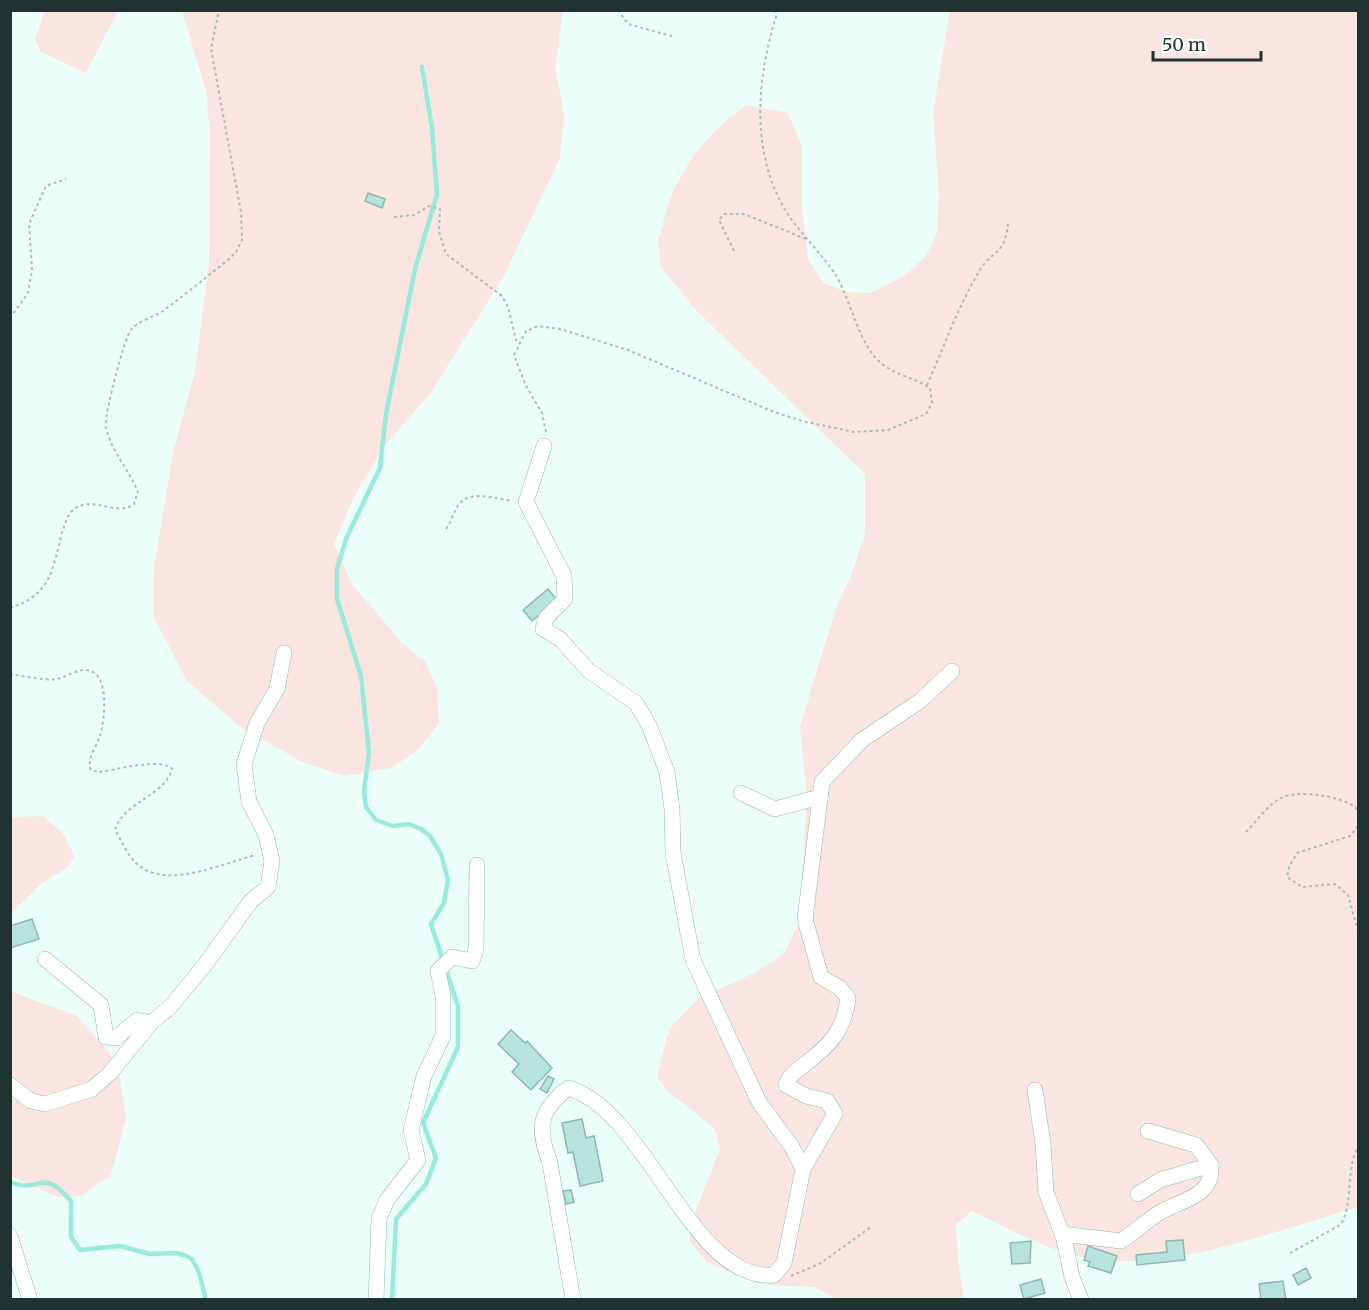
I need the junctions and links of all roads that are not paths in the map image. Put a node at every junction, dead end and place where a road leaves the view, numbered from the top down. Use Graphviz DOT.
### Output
graph roads {
  1 [pos="544,446"];
  2 [pos="284,653"];
  3 [pos="952,671"];
  4 [pos="741,793"];
  5 [pos="820,797"];
  6 [pos="477,865"];
  7 [pos="45,959"];
  8 [pos="151,1023"];
  9 [pos="10,1084"];
  10 [pos="1035,1090"];
  11 [pos="1148,1131"];
  12 [pos="1211,1165"];
  13 [pos="803,1169"];
  14 [pos="1138,1194"];
  15 [pos="1062,1234"];
  16 [pos="10,1236"];
  17 [pos="30,1299"];
  18 [pos="376,1299"];
  19 [pos="573,1299"];
  20 [pos="1081,1299"];
  1 -- 13 [label="street"];
  2 -- 8 [label="street"];
  3 -- 5 [label="street"];
  4 -- 5 [label="street"];
  5 -- 13 [label="street"];
  6 -- 18 [label="street"];
  7 -- 8 [label="street"];
  8 -- 9 [label="street"];
  10 -- 15 [label="street"];
  11 -- 12 [label="street"];
  12 -- 14 [label="street"];
  12 -- 15 [label="street"];
  13 -- 19 [label="street"];
  15 -- 20 [label="street"];
  16 -- 17 [label="street"];
}
